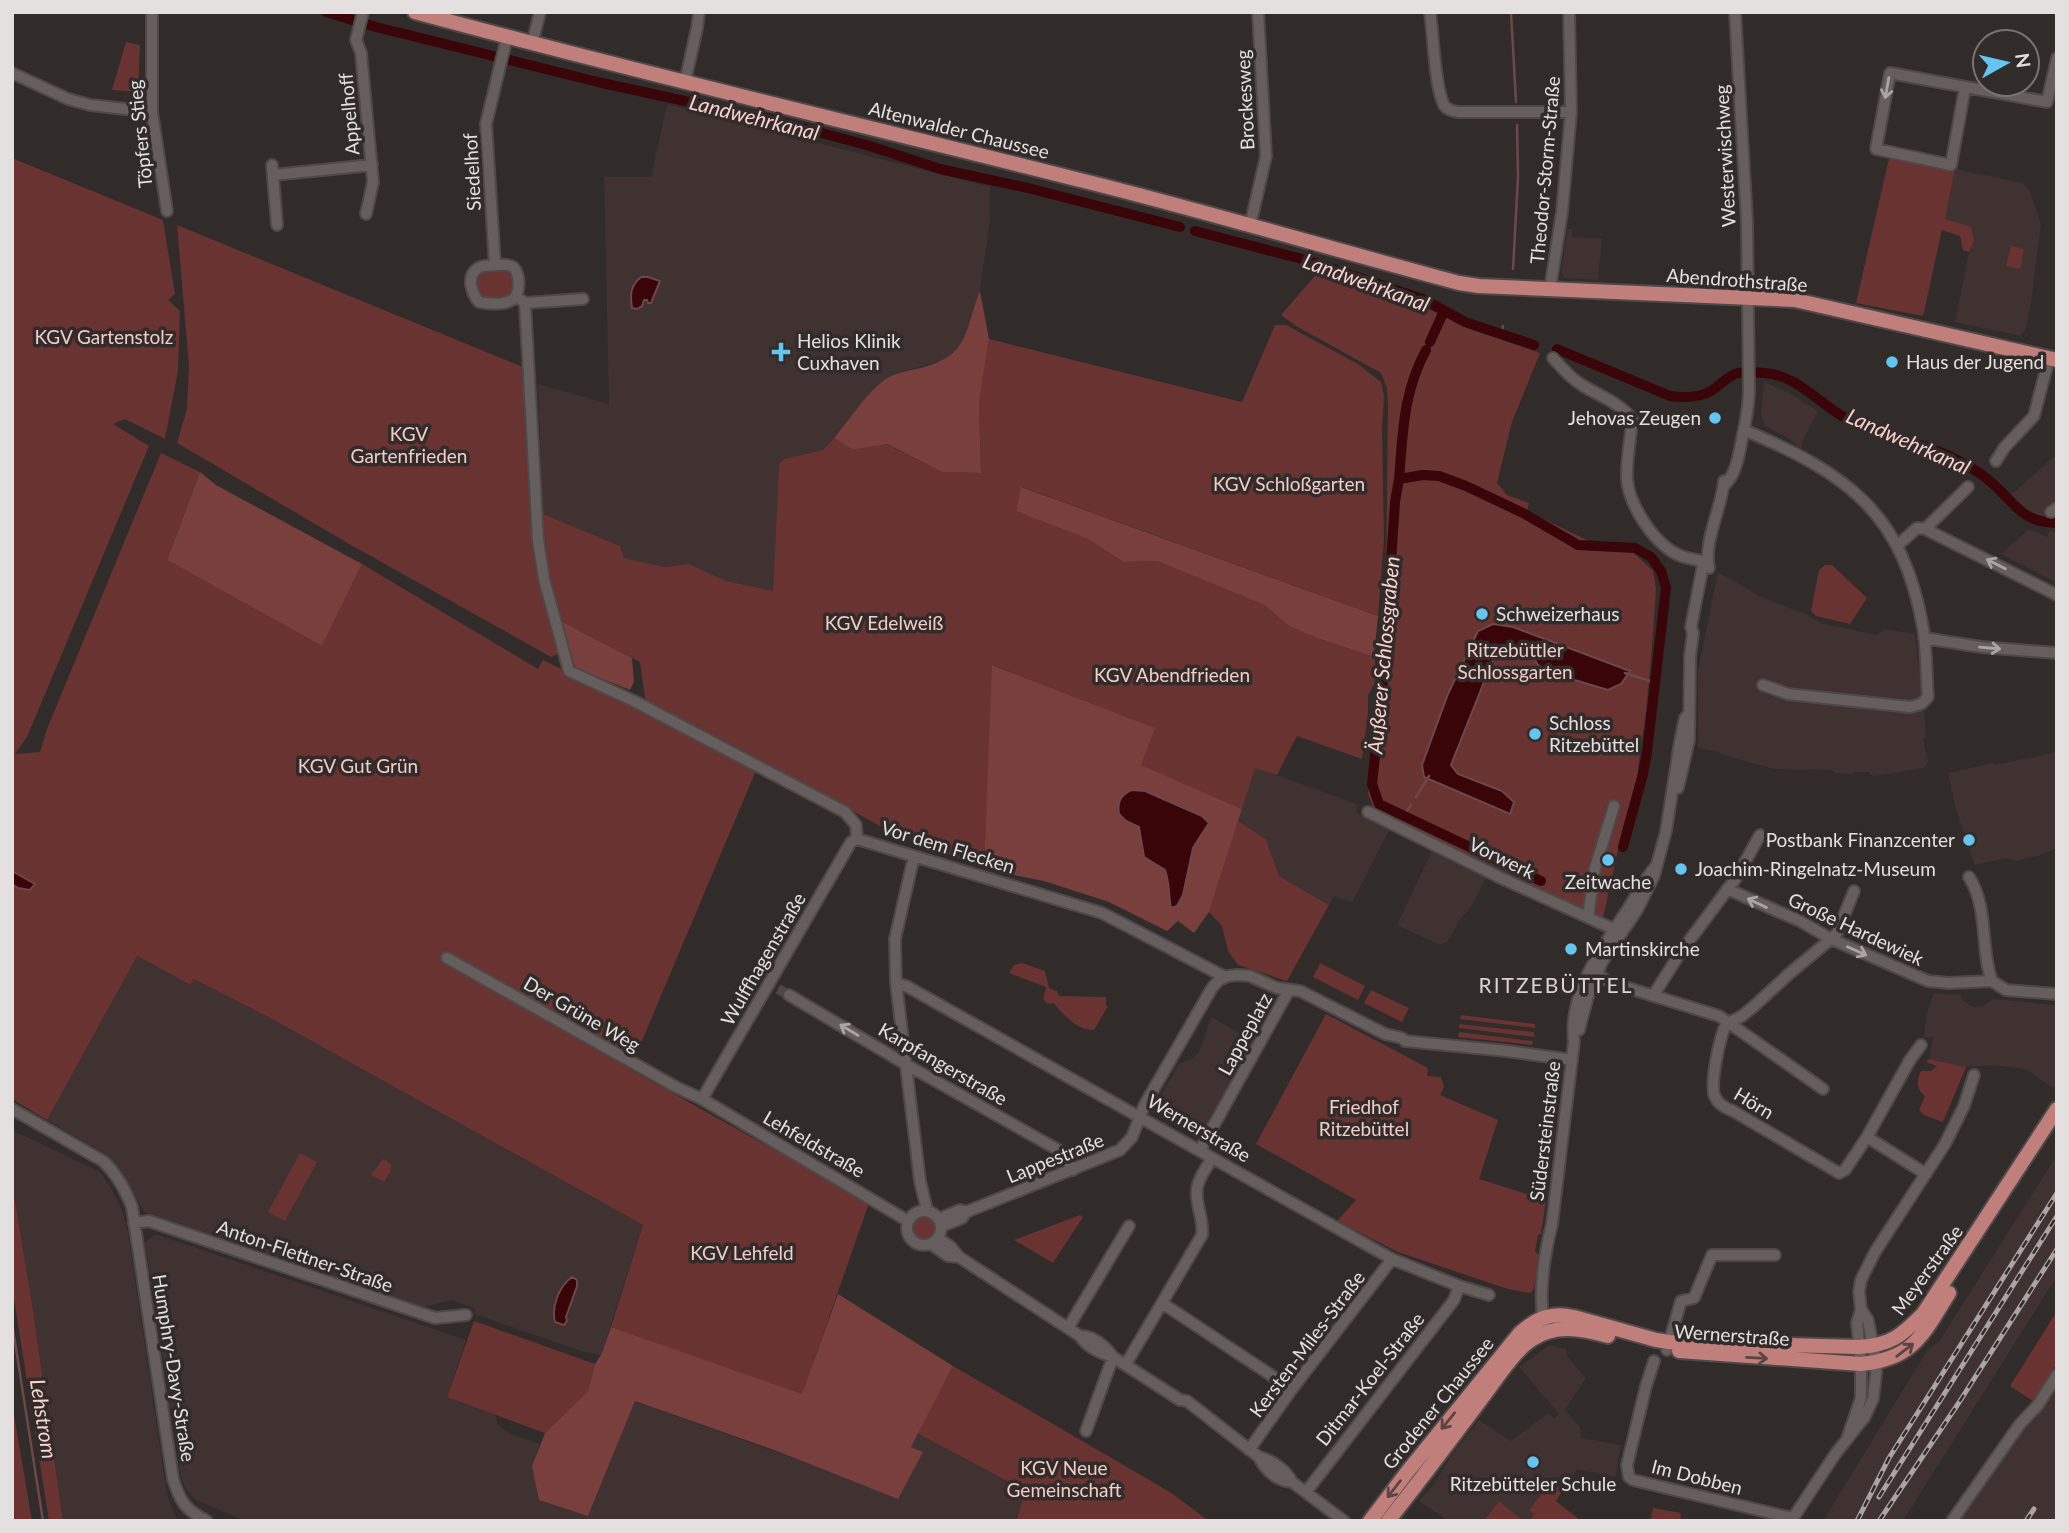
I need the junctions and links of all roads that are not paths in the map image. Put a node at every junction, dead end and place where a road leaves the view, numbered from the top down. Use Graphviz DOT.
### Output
graph roads {
  1 [pos="152,12"];
  2 [pos="415,12"];
  3 [pos="540,12"];
  4 [pos="699,12"];
  5 [pos="1258,12"];
  6 [pos="1430,12"];
  7 [pos="1569,12"];
  8 [pos="1735,12"];
  9 [pos="362,14"];
  10 [pos="532,44"];
  11 [pos="504,50"];
  12 [pos="2057,58"];
  13 [pos="12,73"];
  14 [pos="685,82"];
  15 [pos="1965,88"];
  16 [pos="152,112"];
  17 [pos="1571,112"];
  18 [pos="372,165"];
  19 [pos="167,211"];
  20 [pos="366,214"];
  21 [pos="278,225"];
  22 [pos="1250,226"];
  23 [pos="495,265"];
  24 [pos="1494,287"];
  25 [pos="1550,289"];
  26 [pos="583,299"];
  27 [pos="1747,299"];
  28 [pos="520,300"];
  29 [pos="1553,358"];
  30 [pos="2053,359"];
  31 [pos="1743,433"];
  32 [pos="1996,461"];
  33 [pos="1968,487"];
  34 [pos="1925,528"];
  35 [pos="1898,545"];
  36 [pos="1707,562"];
  37 [pos="2057,595"];
  38 [pos="1924,638"];
  39 [pos="2057,653"];
  40 [pos="1763,685"];
  41 [pos="1614,806"];
  42 [pos="1368,812"];
  43 [pos="1760,835"];
  44 [pos="856,839"];
  45 [pos="915,856"];
  46 [pos="1969,877"];
  47 [pos="1727,888"];
  48 [pos="1854,891"];
  49 [pos="1588,917"];
  50 [pos="1618,932"];
  51 [pos="1834,936"];
  52 [pos="447,958"];
  53 [pos="1593,974"];
  54 [pos="1225,977"];
  55 [pos="1992,981"];
  56 [pos="896,983"];
  57 [pos="1289,990"];
  58 [pos="2057,994"];
  59 [pos="789,995"];
  60 [pos="1653,996"];
  61 [pos="1730,1022"];
  62 [pos="1921,1045"];
  63 [pos="1572,1059"];
  64 [pos="907,1065"];
  65 [pos="1975,1075"];
  66 [pos="1823,1088"];
  67 [pos="702,1099"];
  68 [pos="12,1109"];
  69 [pos="2057,1109"];
  70 [pos="1140,1117"];
  71 [pos="2057,1124"];
  72 [pos="1867,1138"];
  73 [pos="1200,1150"];
  74 [pos="1212,1158"];
  75 [pos="1073,1170"];
  76 [pos="1926,1174"];
  77 [pos="923,1211"];
  78 [pos="908,1221"];
  79 [pos="940,1222"];
  80 [pos="134,1223"];
  81 [pos="1129,1226"];
  82 [pos="935,1241"];
  83 [pos="1775,1255"];
  84 [pos="1392,1259"];
  85 [pos="1459,1286"];
  86 [pos="1489,1295"];
  87 [pos="1162,1303"];
  88 [pos="466,1315"];
  89 [pos="1543,1317"];
  90 [pos="1068,1328"];
  91 [pos="1546,1333"];
  92 [pos="1668,1346"];
  93 [pos="1866,1347"];
  94 [pos="1113,1357"];
  95 [pos="1654,1361"];
  96 [pos="1868,1363"];
  97 [pos="1126,1364"];
  98 [pos="2057,1376"];
  99 [pos="1292,1389"];
  100 [pos="1086,1431"];
  101 [pos="1254,1453"];
  102 [pos="1306,1492"];
  103 [pos="198,1519"];
  104 [pos="1791,1520"];
  105 [pos="1344,1521"];
  106 [pos="1370,1521"];
  107 [pos="1388,1521"];
  108 [pos="1952,1521"];
  1 -- 16 [label="street, Töpfers Stieg"];
  2 -- 11 [label="main road, Altenwalder Chaussee"];
  3 -- 10 [label="street"];
  4 -- 14 [label="street"];
  5 -- 22 [label="street, Brockesweg"];
  6 -- 17 [label="street"];
  7 -- 17 [label="street, Theodor-Storm-Straße"];
  8 -- 27 [label="street, Westerwischweg"];
  9 -- 18 [label="street, Appelhoff"];
  10 -- 11 [label="main road, Altenwalder Chaussee"];
  10 -- 14 [label="main road, Altenwalder Chaussee"];
  11 -- 23 [label="street, Siedelhof"];
  12 -- 15 [label="street"];
  13 -- 16 [label="street"];
  14 -- 22 [label="main road, Altenwalder Chaussee"];
  15 -- 15 [label="street, one-way"];
  16 -- 19 [label="street, Töpfers Stieg"];
  17 -- 25 [label="street, Theodor-Storm-Straße"];
  18 -- 20 [label="street, Appelhoff"];
  18 -- 21 [label="street"];
  22 -- 24 [label="main road, Altenwalder Chaussee"];
  23 -- 28 [label="street"];
  23 -- 28 [label="street"];
  24 -- 25 [label="main road, Abendrothstraße"];
  25 -- 27 [label="main road, Abendrothstraße"];
  26 -- 28 [label="street"];
  27 -- 30 [label="main road, Abendrothstraße"];
  27 -- 31 [label="street, Südersteinstraße"];
  28 -- 44 [label="street, Vor dem Flecken"];
  29 -- 36 [label="street"];
  30 -- 32 [label="street"];
  31 -- 35 [label="street"];
  31 -- 36 [label="street, Südersteinstraße"];
  33 -- 34 [label="street"];
  34 -- 35 [label="street"];
  37 -- 34 [label="street, one-way"];
  35 -- 38 [label="street"];
  36 -- 50 [label="street, Südersteinstraße"];
  38 -- 39 [label="street, one-way"];
  38 -- 40 [label="street"];
  41 -- 49 [label="street"];
  42 -- 49 [label="street, Vorwerk"];
  43 -- 47 [label="street"];
  44 -- 45 [label="street, Vor dem Flecken"];
  44 -- 67 [label="street, Wulffhagenstraße"];
  45 -- 54 [label="street, Vor dem Flecken"];
  45 -- 56 [label="street"];
  46 -- 55 [label="street"];
  51 -- 47 [label="street, Große Hardewiek, one-way"];
  47 -- 60 [label="street"];
  48 -- 51 [label="street"];
  49 -- 50 [label="street, Vorwerk"];
  50 -- 53 [label="street, Südersteinstraße"];
  51 -- 55 [label="street, Große Hardewiek, one-way"];
  51 -- 61 [label="street"];
  52 -- 67 [label="street, Der Grüne Weg"];
  53 -- 60 [label="street"];
  53 -- 63 [label="street, Südersteinstraße"];
  54 -- 57 [label="street, Lappeplatz"];
  54 -- 70 [label="street"];
  55 -- 58 [label="street, Große Hardewiek"];
  56 -- 64 [label="street"];
  56 -- 70 [label="street, Wernerstraße"];
  57 -- 63 [label="street"];
  57 -- 73 [label="street, Lappeplatz"];
  64 -- 59 [label="street, Karpfangerstraße, one-way"];
  60 -- 61 [label="street"];
  61 -- 66 [label="street"];
  61 -- 72 [label="street, Hörn"];
  62 -- 72 [label="street"];
  63 -- 89 [label="street, Südersteinstraße"];
  64 -- 75 [label="street, Karpfangerstraße"];
  64 -- 77 [label="street"];
  65 -- 76 [label="street"];
  67 -- 78 [label="street, Lehfeldstraße"];
  68 -- 80 [label="street, Humphry-Davy-Straße"];
  69 -- 93 [label="main road, Meyerstraße"];
  70 -- 73 [label="street, Wernerstraße"];
  70 -- 75 [label="street, Lappestraße"];
  96 -- 71 [label="main road, Meyerstraße, one-way"];
  72 -- 76 [label="street"];
  73 -- 74 [label="street, Wernerstraße"];
  74 -- 84 [label="street, Wernerstraße"];
  74 -- 87 [label="street"];
  75 -- 79 [label="street, Lappestraße"];
  76 -- 93 [label="street"];
  77 -- 78 [label="street"];
  77 -- 79 [label="street"];
  78 -- 82 [label="street"];
  79 -- 82 [label="street"];
  80 -- 88 [label="street, Anton-Flettner-Straße"];
  80 -- 103 [label="street, Humphry-Davy-Straße"];
  81 -- 90 [label="street"];
  82 -- 90 [label="street"];
  83 -- 92 [label="street"];
  84 -- 85 [label="street, Wernerstraße"];
  84 -- 99 [label="street, Kersten-Miles-Straße"];
  85 -- 86 [label="street, Wernerstraße"];
  85 -- 102 [label="street, Ditmar-Koel-Straße"];
  87 -- 97 [label="street"];
  87 -- 99 [label="street"];
  89 -- 91 [label="street, Südersteinstraße"];
  89 -- 92 [label="main road, Wernerstraße"];
  89 -- 106 [label="main road, Grodener Chaussee, one-way"];
  90 -- 94 [label="street"];
  91 -- 92 [label="main road, Wernerstraße"];
  91 -- 107 [label="main road, Grodener Chaussee"];
  92 -- 93 [label="main road, Wernerstraße"];
  92 -- 96 [label="main road, Wernerstraße, one-way"];
  93 -- 96 [label="street"];
  94 -- 97 [label="street"];
  94 -- 100 [label="street"];
  95 -- 104 [label="street, Im Dobben"];
  96 -- 104 [label="street"];
  97 -- 101 [label="street"];
  98 -- 108 [label="street"];
  99 -- 101 [label="street, Kersten-Miles-Straße"];
  101 -- 102 [label="street"];
  102 -- 105 [label="street"];
}
